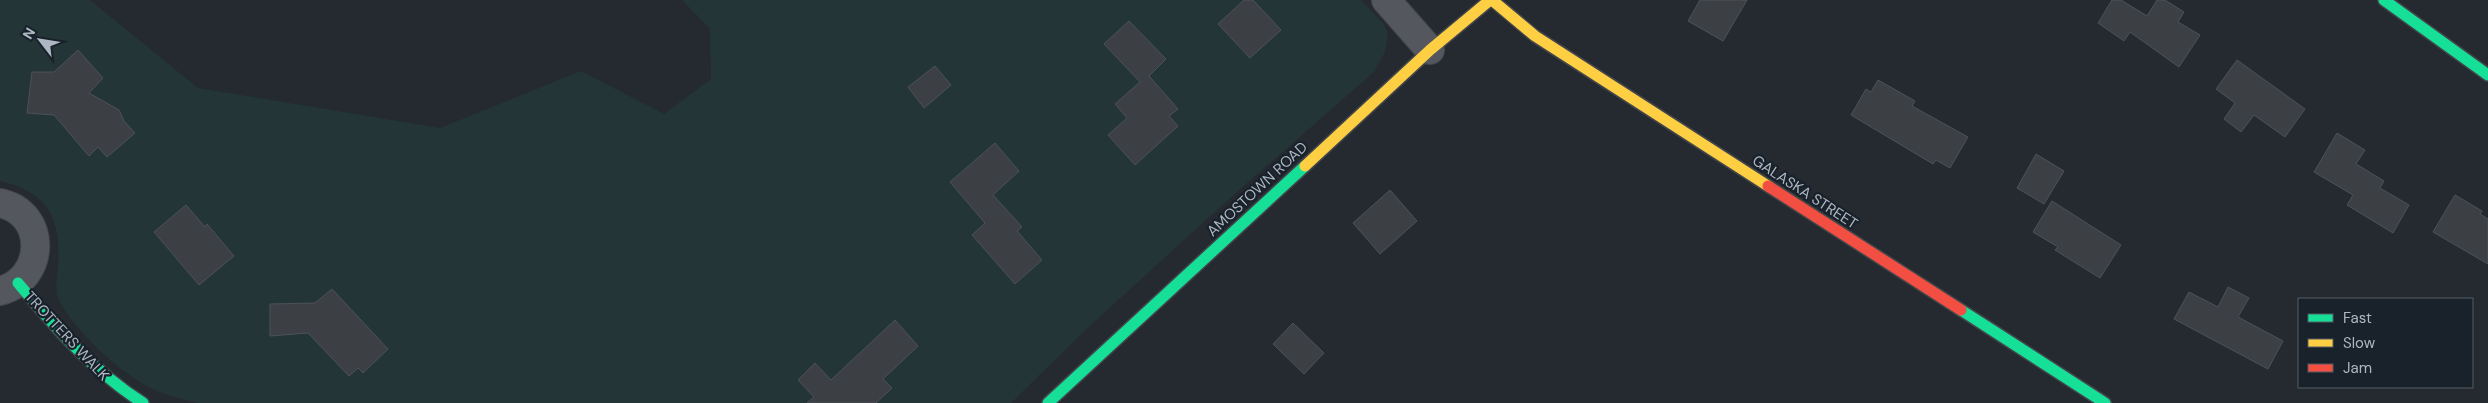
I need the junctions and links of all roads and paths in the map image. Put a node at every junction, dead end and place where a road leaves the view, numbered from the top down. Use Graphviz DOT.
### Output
graph roads {
  1 [pos="1386,0"];
  2 [pos="1491,0"];
  3 [pos="2384,0"];
  4 [pos="1430,50"];
  5 [pos="2488,75"];
  6 [pos="0,203"];
  7 [pos="9,287"];
  8 [pos="143,403"];
  9 [pos="1048,403"];
  10 [pos="2105,403"];
  1 -- 4 [label="street"];
  2 -- 4 [label="street, AMOSTOWN ROAD"];
  2 -- 10 [label="street, GALASKA STREET"];
  3 -- 5 [label="street"];
  4 -- 9 [label="street, AMOSTOWN ROAD"];
  6 -- 7 [label="street, TROTTERS WALK"];
  7 -- 8 [label="street, TROTTERS WALK"];
}
